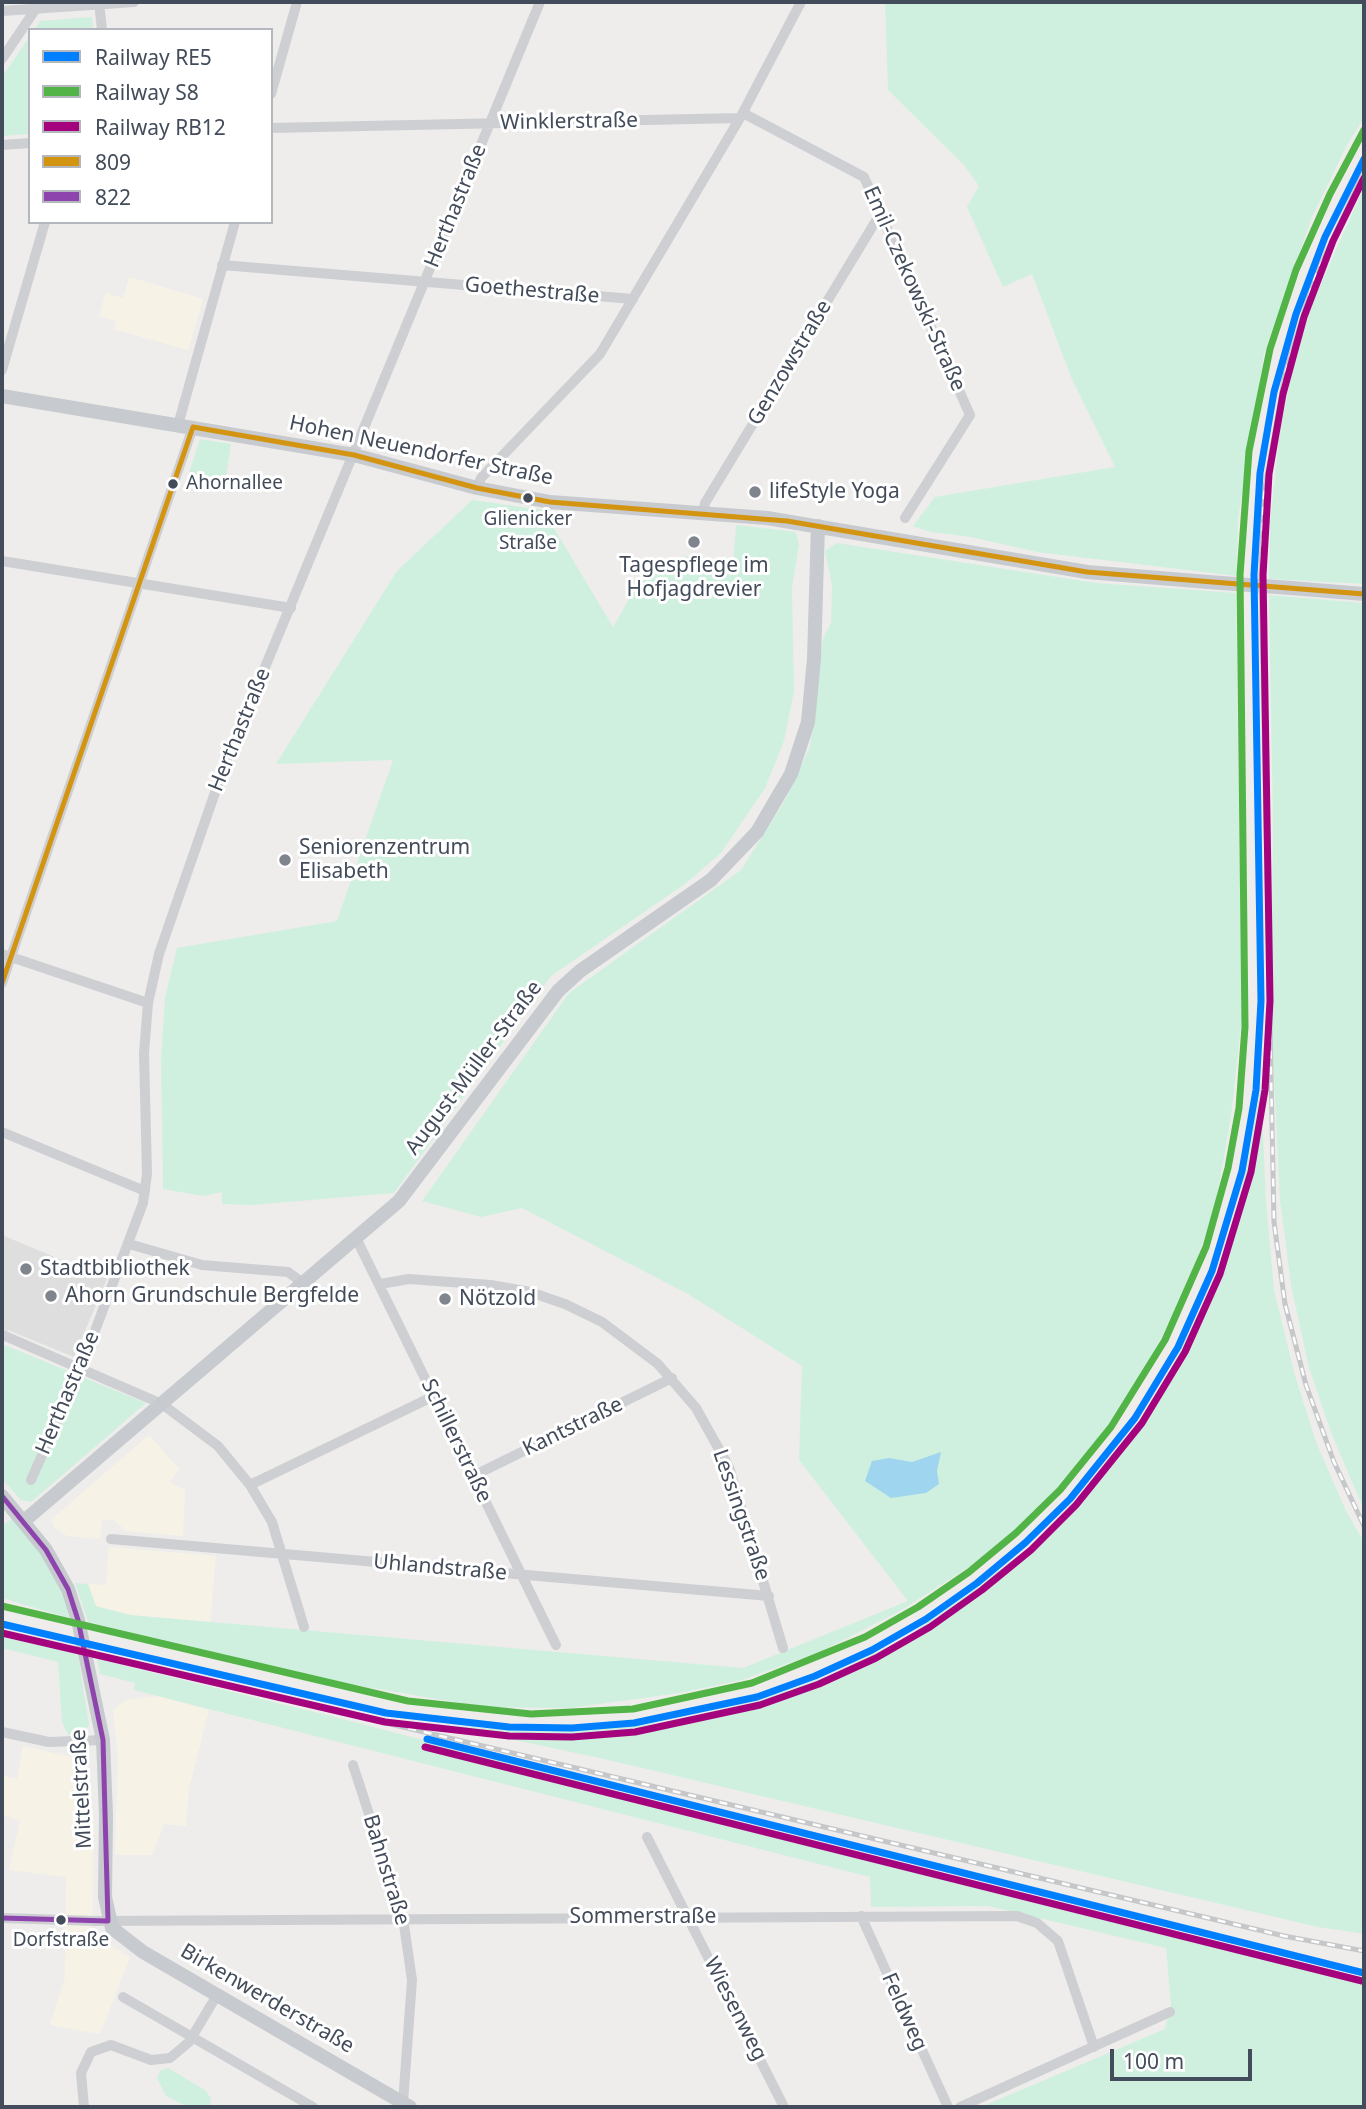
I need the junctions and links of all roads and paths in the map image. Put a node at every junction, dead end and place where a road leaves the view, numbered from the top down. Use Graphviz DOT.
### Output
graph roads {
  1 [pos="134,2"];
  2 [pos="297,2"];
  3 [pos="540,2"];
  4 [pos="801,2"];
  5 [pos="100,3"];
  6 [pos="39,5"];
  7 [pos="2,11"];
  8 [pos="102,28"];
  9 [pos="2,60"];
  10 [pos="273,87"];
  11 [pos="741,115"];
  12 [pos="489,123"];
  13 [pos="273,128"];
  14 [pos="28,143"];
  15 [pos="2,145"];
  16 [pos="880,214"];
  17 [pos="44,224"];
  18 [pos="234,224"];
  19 [pos="222,265"];
  20 [pos="425,282"];
  21 [pos="632,299"];
  22 [pos="2,370"];
  23 [pos="2,396"];
  24 [pos="177,425"];
  25 [pos="193,427"];
  26 [pos="354,455"];
  27 [pos="477,488"];
  28 [pos="702,513"];
  29 [pos="905,518"];
  30 [pos="818,526"];
  31 [pos="2,561"];
  32 [pos="139,583"];
  33 [pos="1364,594"];
  34 [pos="291,608"];
  35 [pos="7,956"];
  36 [pos="2,983"];
  37 [pos="148,1003"];
  38 [pos="2,1132"];
  39 [pos="145,1191"];
  40 [pos="356,1237"];
  41 [pos="129,1244"];
  42 [pos="303,1283"];
  43 [pos="380,1284"];
  44 [pos="5,1336"];
  45 [pos="80,1367"];
  46 [pos="672,1378"];
  47 [pos="434,1396"];
  48 [pos="162,1404"];
  49 [pos="473,1476"];
  50 [pos="31,1480"];
  51 [pos="250,1485"];
  52 [pos="2,1496"];
  53 [pos="24,1521"];
  54 [pos="111,1539"];
  55 [pos="282,1553"];
  56 [pos="522,1575"];
  57 [pos="769,1596"];
  58 [pos="304,1627"];
  59 [pos="556,1645"];
  60 [pos="783,1648"];
  61 [pos="2,1732"];
  62 [pos="103,1740"];
  63 [pos="353,1765"];
  64 [pos="647,1837"];
  65 [pos="861,1916"];
  66 [pos="688,1917"];
  67 [pos="2,1918"];
  68 [pos="403,1918"];
  69 [pos="108,1921"];
  70 [pos="217,1994"];
  71 [pos="123,1997"];
  72 [pos="1170,2012"];
  73 [pos="192,2037"];
  74 [pos="1094,2047"];
  75 [pos="407,2105"];
  76 [pos="84,2107"];
  77 [pos="313,2107"];
  78 [pos="784,2107"];
  79 [pos="948,2107"];
  80 [pos="960,2107"];
  1 -- 5 [label="street"];
  2 -- 10 [label="street"];
  3 -- 12 [label="street, Herthastraße"];
  4 -- 11 [label="street"];
  5 -- 6 [label="street"];
  5 -- 8 [label="street"];
  6 -- 7 [label="street"];
  6 -- 9 [label="street"];
  11 -- 12 [label="street, Winklerstraße"];
  11 -- 16 [label="street, Emil-Czekowski-Straße"];
  11 -- 21 [label="street"];
  12 -- 13 [label="street, Winklerstraße"];
  12 -- 20 [label="street, Herthastraße"];
  14 -- 15 [label="street"];
  16 -- 28 [label="street, Genzowstraße"];
  16 -- 29 [label="street, Emil-Czekowski-Straße"];
  17 -- 22 [label="street"];
  18 -- 19 [label="street"];
  19 -- 20 [label="street, Goethestraße"];
  19 -- 24 [label="street"];
  20 -- 21 [label="street, Goethestraße"];
  20 -- 26 [label="street, Herthastraße"];
  21 -- 27 [label="street"];
  23 -- 24 [label="main road, Hohen Neuendorfer Straße"];
  24 -- 25 [label="main road, Hohen Neuendorfer Straße"];
  25 -- 26 [label="main road, Hohen Neuendorfer Straße"];
  25 -- 32 [label="street"];
  26 -- 27 [label="main road, Hohen Neuendorfer Straße"];
  26 -- 34 [label="street, Herthastraße"];
  27 -- 28 [label="main road, Hohen Neuendorfer Straße"];
  28 -- 30 [label="main road, Hohen Neuendorfer Straße"];
  30 -- 33 [label="main road, Hohen Neuendorfer Straße, bridge"];
  30 -- 40 [label="main road, August-Müller-Straße"];
  31 -- 32 [label="street"];
  32 -- 34 [label="street"];
  32 -- 35 [label="street"];
  34 -- 37 [label="street, Herthastraße"];
  35 -- 36 [label="street"];
  35 -- 37 [label="street"];
  37 -- 39 [label="street, Herthastraße"];
  38 -- 39 [label="street"];
  39 -- 41 [label="street, Herthastraße"];
  40 -- 42 [label="main road, August-Müller-Straße"];
  40 -- 43 [label="street, Schillerstraße"];
  41 -- 42 [label="street"];
  41 -- 45 [label="street, Herthastraße"];
  42 -- 48 [label="main road, August-Müller-Straße"];
  43 -- 46 [label="street, Lessingstraße"];
  43 -- 47 [label="street, Schillerstraße"];
  44 -- 45 [label="street"];
  45 -- 48 [label="street"];
  45 -- 50 [label="street, Herthastraße"];
  46 -- 49 [label="street, Kantstraße"];
  46 -- 57 [label="street, Lessingstraße"];
  47 -- 49 [label="street, Schillerstraße"];
  47 -- 51 [label="street"];
  48 -- 51 [label="street"];
  48 -- 53 [label="main road, August-Müller-Straße"];
  49 -- 56 [label="street, Schillerstraße"];
  51 -- 55 [label="street"];
  52 -- 53 [label="main road, Mittelstraße"];
  53 -- 62 [label="main road, Mittelstraße"];
  54 -- 55 [label="street, Uhlandstraße"];
  55 -- 56 [label="street, Uhlandstraße"];
  55 -- 58 [label="street"];
  56 -- 57 [label="street, Uhlandstraße"];
  56 -- 59 [label="street, Schillerstraße"];
  57 -- 60 [label="street, Lessingstraße"];
  61 -- 62 [label="street"];
  62 -- 69 [label="main road, Mittelstraße"];
  63 -- 68 [label="street, Bahnstraße"];
  64 -- 66 [label="street, Wiesenweg"];
  65 -- 66 [label="street, Sommerstraße"];
  65 -- 74 [label="street, Sommerstraße"];
  65 -- 79 [label="street, Feldweg"];
  66 -- 68 [label="street, Sommerstraße"];
  66 -- 78 [label="street, Wiesenweg"];
  67 -- 69 [label="street"];
  68 -- 69 [label="street, Sommerstraße"];
  68 -- 75 [label="street, Bahnstraße"];
  69 -- 70 [label="main road, Birkenwerderstraße"];
  70 -- 73 [label="street"];
  70 -- 75 [label="main road, Birkenwerderstraße"];
  71 -- 73 [label="street"];
  72 -- 74 [label="street"];
  73 -- 76 [label="street"];
  73 -- 77 [label="street"];
  74 -- 80 [label="street"];
}
